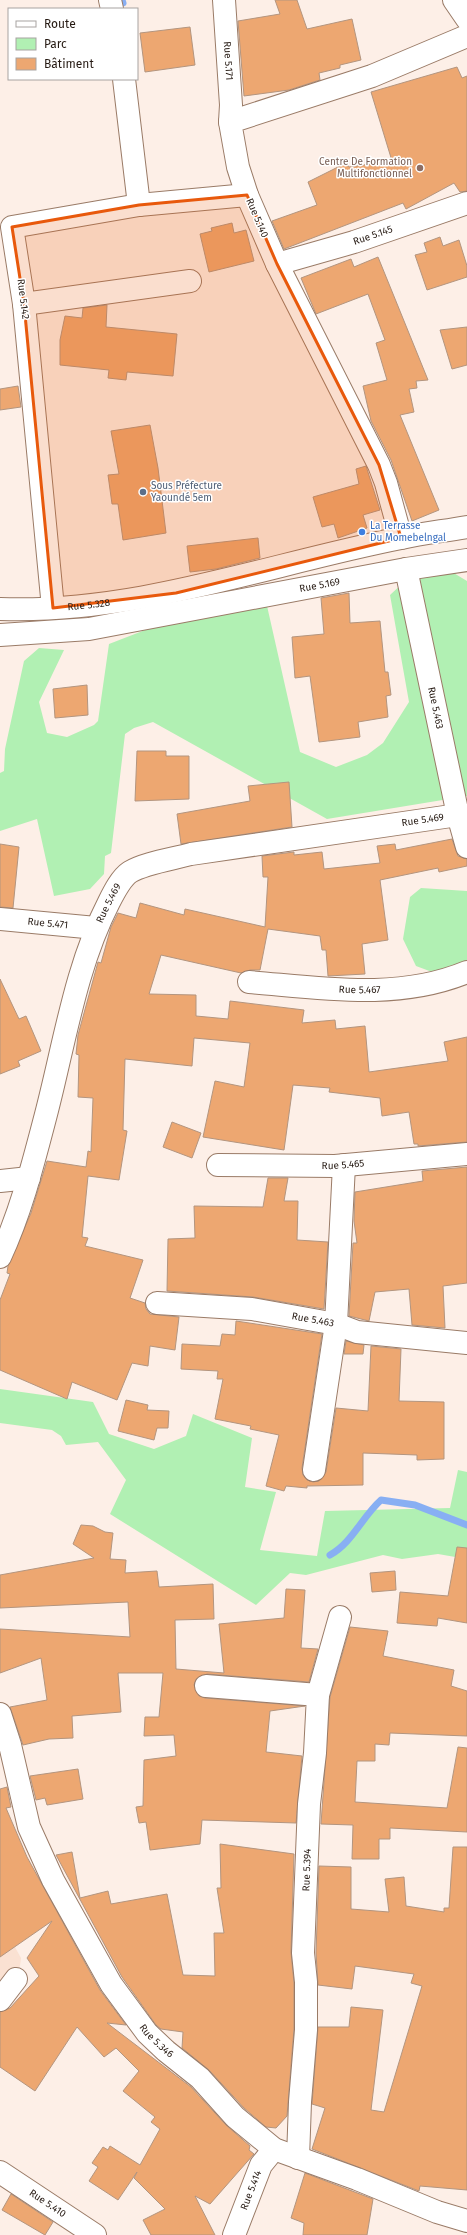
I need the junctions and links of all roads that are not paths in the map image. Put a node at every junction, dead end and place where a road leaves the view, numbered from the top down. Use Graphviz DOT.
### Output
graph roads {
  1 [pos="224,0"];
  2 [pos="454,0"];
  3 [pos="467,19"];
  4 [pos="467,36"];
  5 [pos="124,80"];
  6 [pos="230,122"];
  7 [pos="247,195"];
  8 [pos="467,203"];
  9 [pos="139,205"];
  10 [pos="6,228"];
  11 [pos="277,264"];
  12 [pos="190,281"];
  13 [pos="24,304"];
  14 [pos="467,527"];
  15 [pos="401,538"];
  16 [pos="467,560"];
  17 [pos="406,569"];
  18 [pos="53,608"];
  19 [pos="0,609"];
  20 [pos="0,635"];
  21 [pos="458,815"];
  22 [pos="467,847"];
  23 [pos="0,919"];
  24 [pos="96,928"];
  25 [pos="467,972"];
  26 [pos="249,982"];
  27 [pos="467,1154"];
  28 [pos="218,1165"];
  29 [pos="344,1165"];
  30 [pos="29,1178"];
  31 [pos="0,1181"];
  32 [pos="0,1257"];
  33 [pos="157,1302"];
  34 [pos="336,1324"];
  35 [pos="467,1343"];
  36 [pos="314,1470"];
  37 [pos="340,1617"];
  38 [pos="206,1686"];
  39 [pos="318,1695"];
  40 [pos="0,1714"];
  41 [pos="16,1978"];
  42 [pos="0,2000"];
  43 [pos="274,2149"];
  44 [pos="298,2158"];
  45 [pos="0,2172"];
  46 [pos="467,2221"];
  47 [pos="95,2235"];
  48 [pos="234,2235"];
  1 -- 6 [label="street, Rue 5.171"];
  2 -- 3 [label="street"];
  4 -- 6 [label="street"];
  5 -- 9 [label="street"];
  6 -- 7 [label="street, Rue 5.140"];
  7 -- 9 [label="street, Rue 5.142"];
  7 -- 11 [label="street, Rue 5.140"];
  8 -- 11 [label="street, Rue 5.145"];
  9 -- 10 [label="street, Rue 5.142"];
  10 -- 13 [label="street, Rue 5.142"];
  11 -- 15 [label="street, Rue 5.140"];
  12 -- 13 [label="street"];
  13 -- 18 [label="street, Rue 5.142"];
  14 -- 15 [label="street"];
  15 -- 18 [label="street, Rue 5.328"];
  16 -- 17 [label="street, Rue 5.169"];
  17 -- 20 [label="street, Rue 5.169"];
  17 -- 21 [label="street, Rue 5.463"];
  18 -- 19 [label="street, Rue 5.328"];
  21 -- 22 [label="street, Rue 5.463"];
  21 -- 24 [label="street, Rue 5.469"];
  23 -- 24 [label="street, Rue 5.471"];
  24 -- 30 [label="street, Rue 5.469"];
  25 -- 26 [label="street, Rue 5.467"];
  27 -- 29 [label="street, Rue 5.465"];
  28 -- 29 [label="street, Rue 5.465"];
  29 -- 34 [label="street"];
  30 -- 31 [label="street"];
  30 -- 32 [label="street, Rue 5.469"];
  33 -- 34 [label="street, Rue 5.463"];
  34 -- 35 [label="street, Rue 5.463"];
  34 -- 36 [label="street"];
  37 -- 39 [label="street, Rue 5.394"];
  38 -- 39 [label="street"];
  39 -- 44 [label="street, Rue 5.394"];
  40 -- 43 [label="street, Rue 5.346"];
  41 -- 42 [label="street"];
  43 -- 44 [label="street, Rue 5.346"];
  43 -- 48 [label="street, Rue 5.414"];
  44 -- 46 [label="street, Rue 5.346"];
  45 -- 47 [label="street, Rue 5.410"];
}
